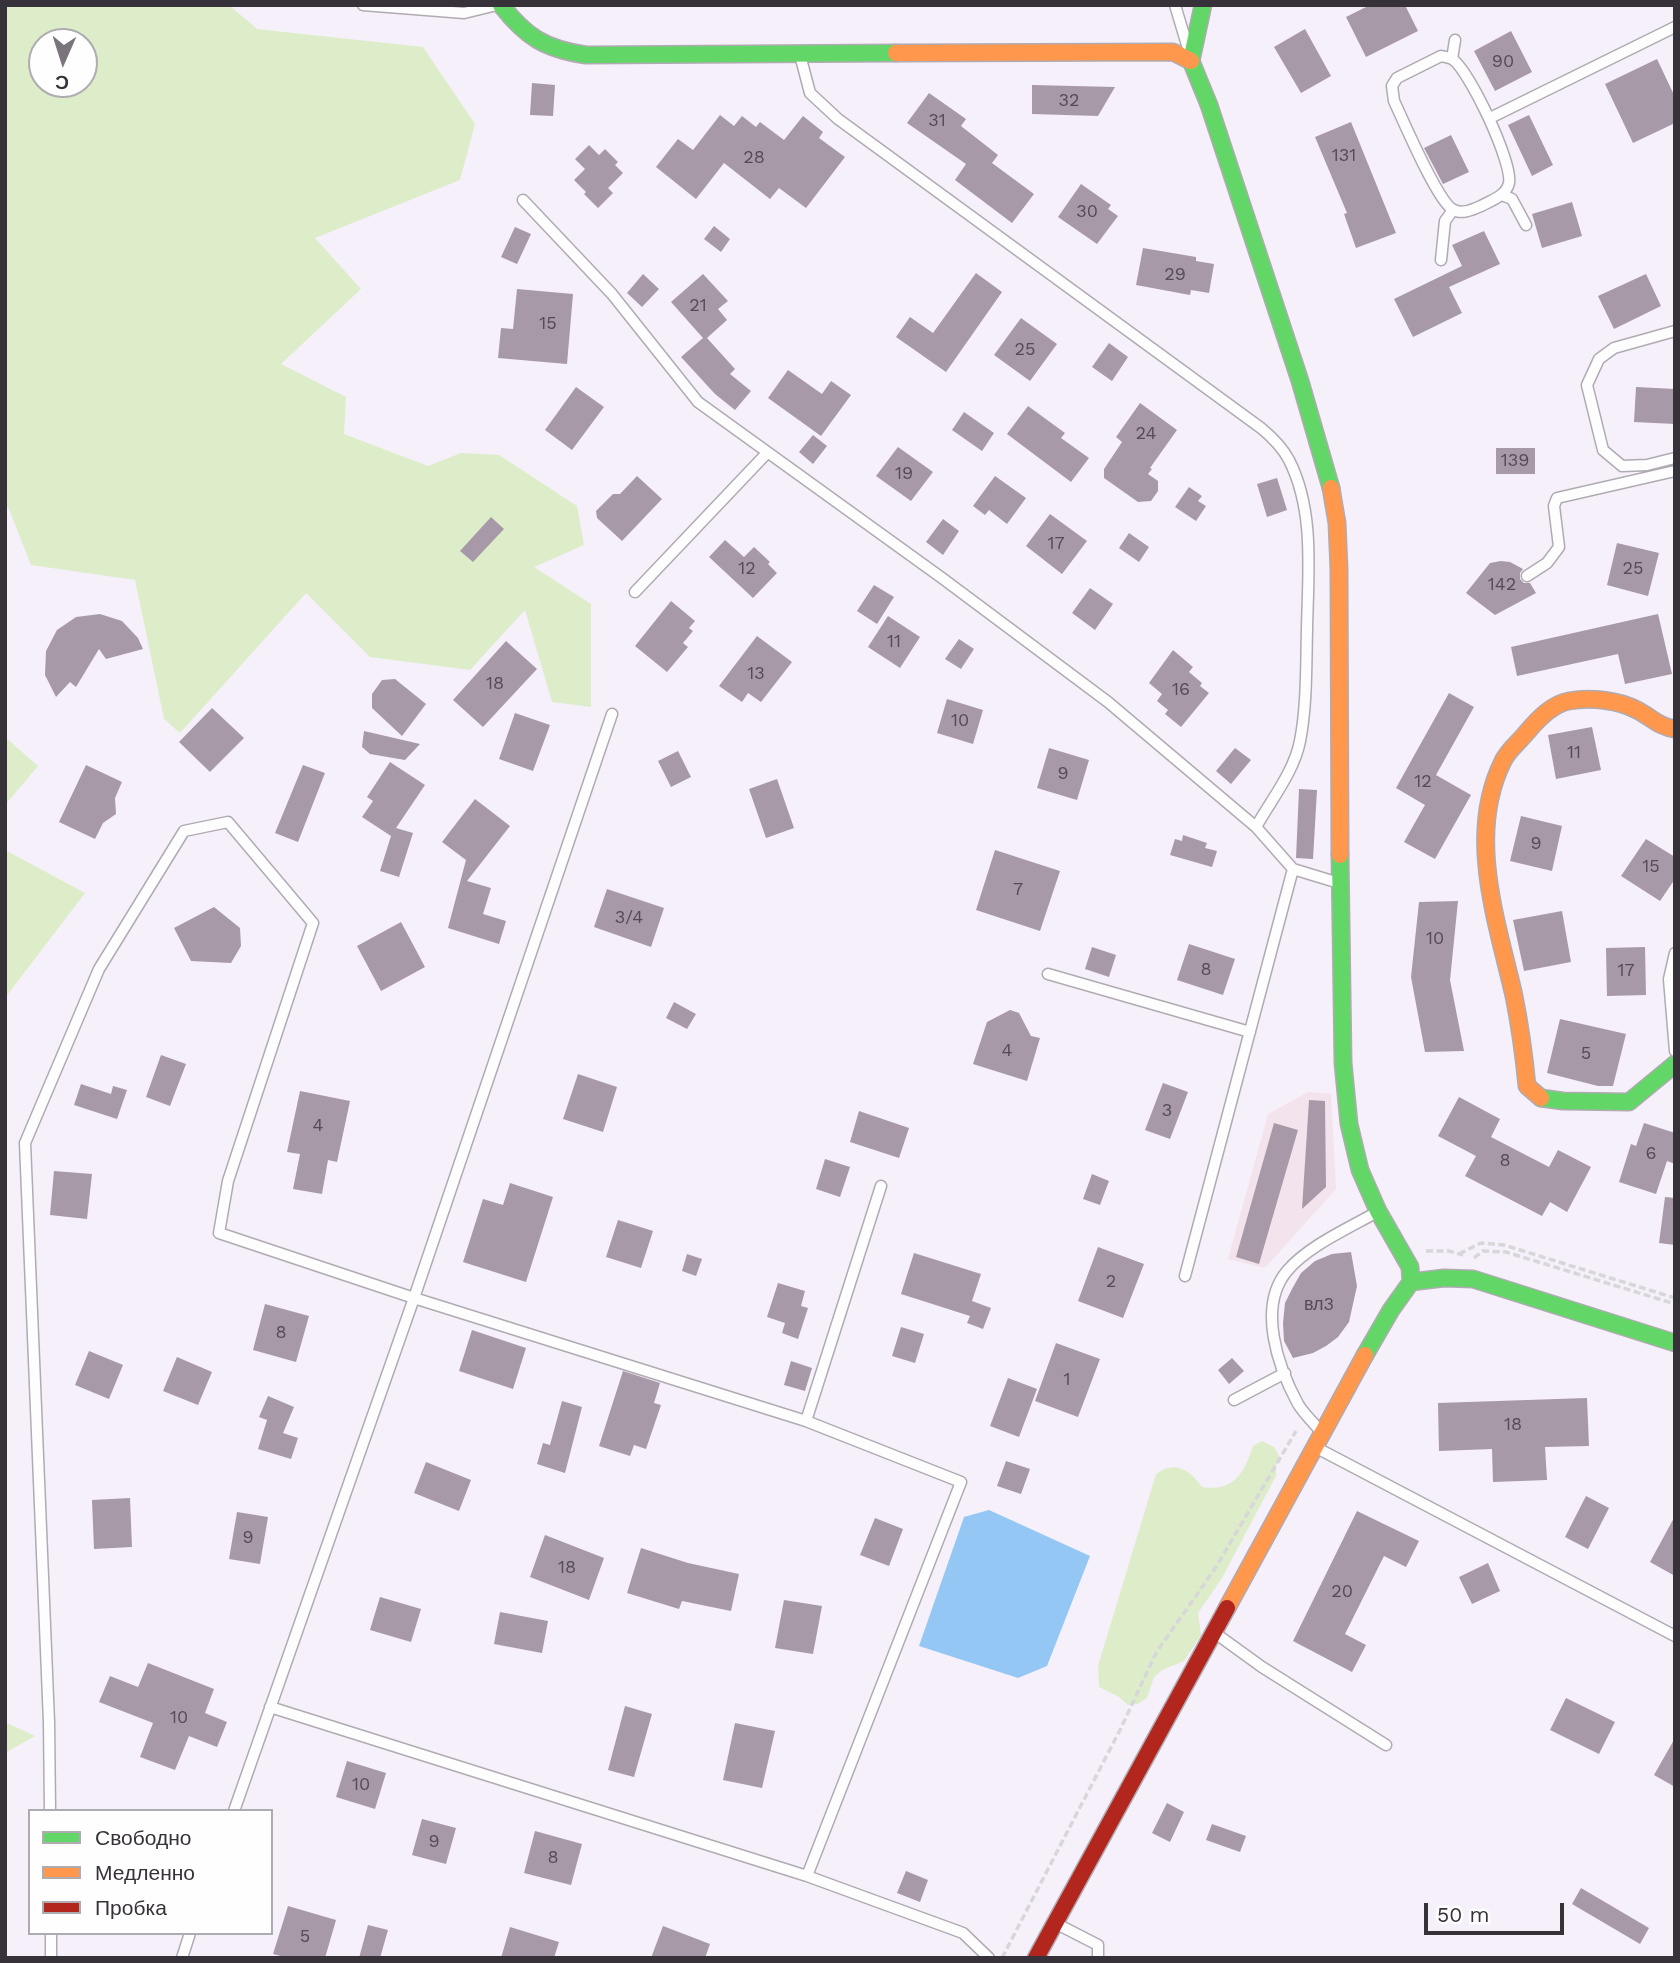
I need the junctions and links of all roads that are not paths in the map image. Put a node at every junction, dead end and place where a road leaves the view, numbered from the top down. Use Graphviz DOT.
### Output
graph roads {
  1 [pos="363,5"];
  2 [pos="499,5"];
  3 [pos="1175,5"];
  4 [pos="1203,5"];
  5 [pos="1675,27"];
  6 [pos="1455,40"];
  7 [pos="800,55"];
  8 [pos="1452,59"];
  9 [pos="1191,61"];
  10 [pos="1490,118"];
  11 [pos="1502,195"];
  12 [pos="523,201"];
  13 [pos="1453,210"];
  14 [pos="1526,225"];
  15 [pos="1441,260"];
  16 [pos="1675,331"];
  17 [pos="767,453"];
  18 [pos="1675,458"];
  19 [pos="1675,471"];
  20 [pos="1527,576"];
  21 [pos="635,592"];
  22 [pos="612,714"];
  23 [pos="1675,729"];
  24 [pos="1255,827"];
  25 [pos="1293,869"];
  26 [pos="1340,883"];
  27 [pos="1675,953"];
  28 [pos="1048,974"];
  29 [pos="1250,1032"];
  30 [pos="1675,1051"];
  31 [pos="1675,1063"];
  32 [pos="881,1186"];
  33 [pos="1378,1211"];
  34 [pos="1185,1276"];
  35 [pos="1411,1282"];
  36 [pos="414,1298"];
  37 [pos="1675,1343"];
  38 [pos="1285,1373"];
  39 [pos="1234,1401"];
  40 [pos="806,1421"];
  41 [pos="1319,1440"];
  42 [pos="1214,1633"];
  43 [pos="1675,1636"];
  44 [pos="270,1707"];
  45 [pos="1386,1745"];
  46 [pos="50,1809"];
  47 [pos="235,1809"];
  48 [pos="807,1876"];
  49 [pos="1055,1923"];
  50 [pos="51,1935"];
  51 [pos="189,1935"];
  52 [pos="51,1958"];
  53 [pos="182,1958"];
  54 [pos="989,1958"];
  55 [pos="1036,1958"];
  56 [pos="1098,1958"];
  1 -- 2 [label="lane"];
  2 -- 7 [label="street"];
  3 -- 9 [label="lane"];
  4 -- 9 [label="street"];
  5 -- 10 [label="lane"];
  6 -- 8 [label="lane"];
  7 -- 9 [label="street"];
  7 -- 24 [label="lane"];
  8 -- 10 [label="lane"];
  8 -- 13 [label="lane"];
  9 -- 26 [label="street"];
  10 -- 11 [label="lane"];
  11 -- 13 [label="lane"];
  11 -- 14 [label="lane"];
  12 -- 17 [label="lane"];
  13 -- 15 [label="lane"];
  16 -- 18 [label="lane"];
  17 -- 21 [label="lane"];
  17 -- 24 [label="lane"];
  19 -- 20 [label="lane"];
  22 -- 36 [label="lane"];
  23 -- 31 [label="street"];
  24 -- 25 [label="lane"];
  25 -- 26 [label="lane"];
  25 -- 29 [label="lane"];
  26 -- 33 [label="street"];
  27 -- 30 [label="lane"];
  28 -- 29 [label="lane"];
  29 -- 34 [label="lane"];
  32 -- 40 [label="lane"];
  33 -- 35 [label="street"];
  33 -- 38 [label="lane"];
  35 -- 37 [label="street"];
  35 -- 41 [label="street"];
  36 -- 40 [label="lane"];
  36 -- 44 [label="lane"];
  36 -- 46 [label="lane"];
  38 -- 39 [label="lane"];
  38 -- 41 [label="lane"];
  40 -- 48 [label="lane"];
  41 -- 42 [label="street"];
  41 -- 43 [label="lane"];
  42 -- 45 [label="lane"];
  42 -- 49 [label="street"];
  44 -- 47 [label="lane"];
  44 -- 48 [label="lane"];
  48 -- 54 [label="lane"];
  49 -- 55 [label="street"];
  49 -- 56 [label="lane"];
  50 -- 52 [label="lane"];
  51 -- 53 [label="lane"];
}
